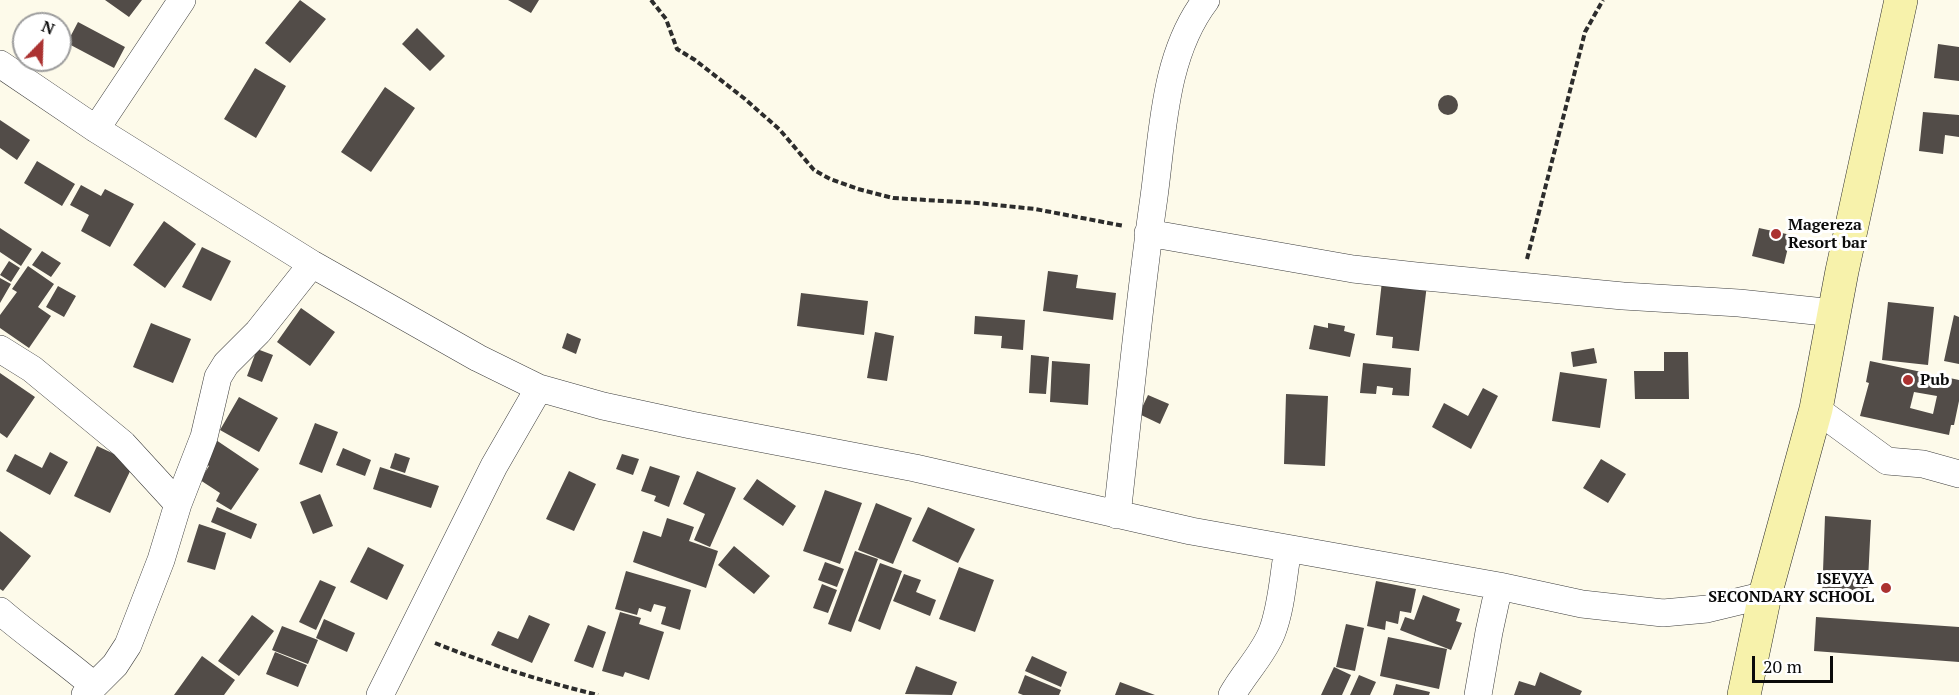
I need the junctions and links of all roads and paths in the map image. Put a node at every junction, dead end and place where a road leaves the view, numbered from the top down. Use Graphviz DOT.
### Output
graph roads {
  1 [pos="182,0"];
  2 [pos="651,0"];
  3 [pos="1206,0"];
  4 [pos="1603,0"];
  5 [pos="1901,0"];
  6 [pos="0,64"];
  7 [pos="96,129"];
  8 [pos="1149,231"];
  9 [pos="312,264"];
  10 [pos="1520,286"];
  11 [pos="1834,313"];
  12 [pos="0,349"];
  13 [pos="538,388"];
  14 [pos="1816,409"];
  15 [pos="1959,474"];
  16 [pos="177,504"];
  17 [pos="1117,515"];
  18 [pos="1288,549"];
  19 [pos="1499,586"];
  20 [pos="1765,596"];
  21 [pos="0,610"];
  22 [pos="411,634"];
  23 [pos="89,690"];
  24 [pos="380,695"];
  25 [pos="598,695"];
  26 [pos="1232,695"];
  27 [pos="1478,695"];
  28 [pos="1744,695"];
  1 -- 7 [label="street"];
  2 -- 8 [label="path"];
  3 -- 8 [label="street"];
  4 -- 10 [label="path"];
  5 -- 11 [label="street"];
  6 -- 7 [label="street"];
  7 -- 9 [label="street"];
  8 -- 10 [label="street"];
  8 -- 17 [label="street"];
  9 -- 13 [label="street"];
  9 -- 16 [label="street"];
  10 -- 11 [label="street"];
  11 -- 14 [label="street"];
  12 -- 16 [label="street"];
  13 -- 17 [label="street"];
  13 -- 22 [label="street"];
  14 -- 15 [label="street"];
  14 -- 20 [label="street"];
  16 -- 23 [label="street"];
  17 -- 18 [label="street"];
  18 -- 19 [label="street"];
  18 -- 26 [label="street"];
  19 -- 20 [label="street"];
  19 -- 27 [label="street"];
  20 -- 28 [label="street"];
  21 -- 23 [label="street"];
  22 -- 24 [label="street"];
  22 -- 25 [label="path"];
}
